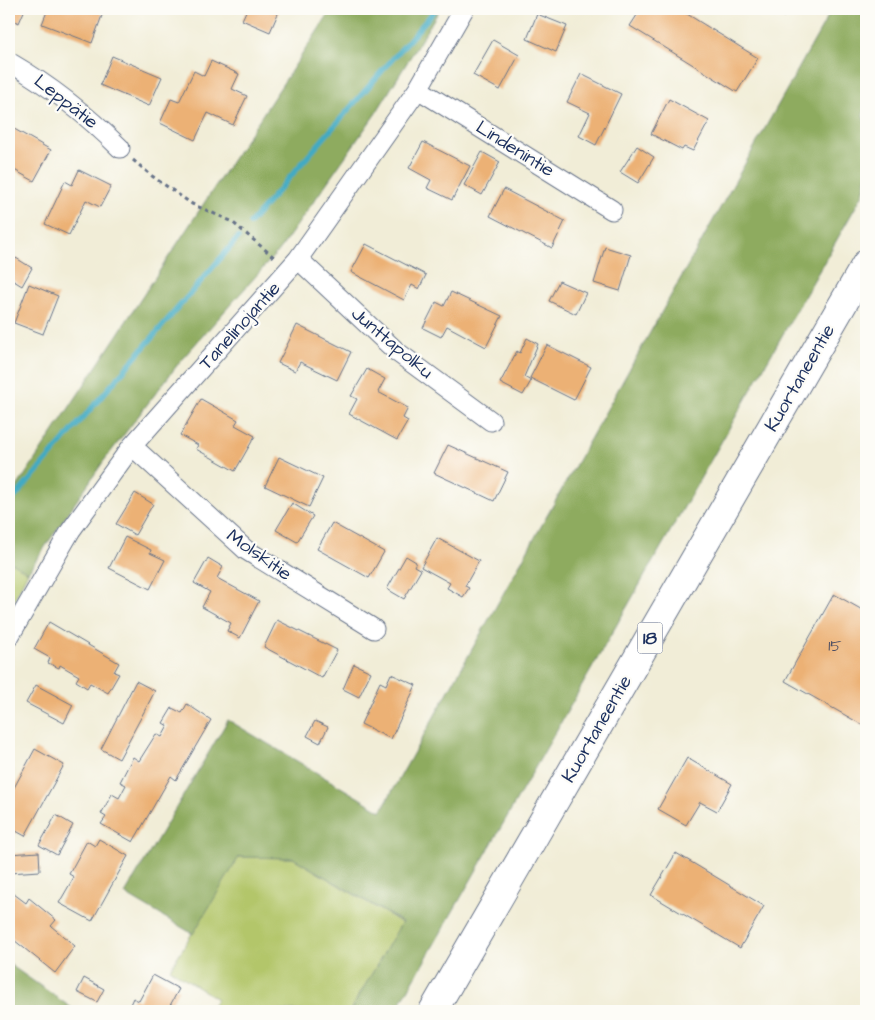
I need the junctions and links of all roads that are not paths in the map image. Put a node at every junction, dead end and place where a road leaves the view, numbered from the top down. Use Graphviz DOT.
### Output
graph roads {
  1 [pos="464,9"];
  2 [pos="9,62"];
  3 [pos="418,89"];
  4 [pos="120,148"];
  5 [pos="612,210"];
  6 [pos="866,264"];
  7 [pos="293,265"];
  8 [pos="491,420"];
  9 [pos="132,446"];
  10 [pos="374,629"];
  11 [pos="9,637"];
  12 [pos="433,1011"];
  1 -- 3 [label="street, Tanelinojantie"];
  2 -- 4 [label="street, Leppätie"];
  3 -- 5 [label="street, Lindenintie"];
  3 -- 7 [label="street, Tanelinojantie"];
  6 -- 12 [label="highway, Kuortaneentie / 18"];
  7 -- 8 [label="street, Junttapolku"];
  7 -- 9 [label="street, Tanelinojantie"];
  9 -- 10 [label="street, Molskitie"];
  9 -- 11 [label="street, Tanelinojantie"];
}
